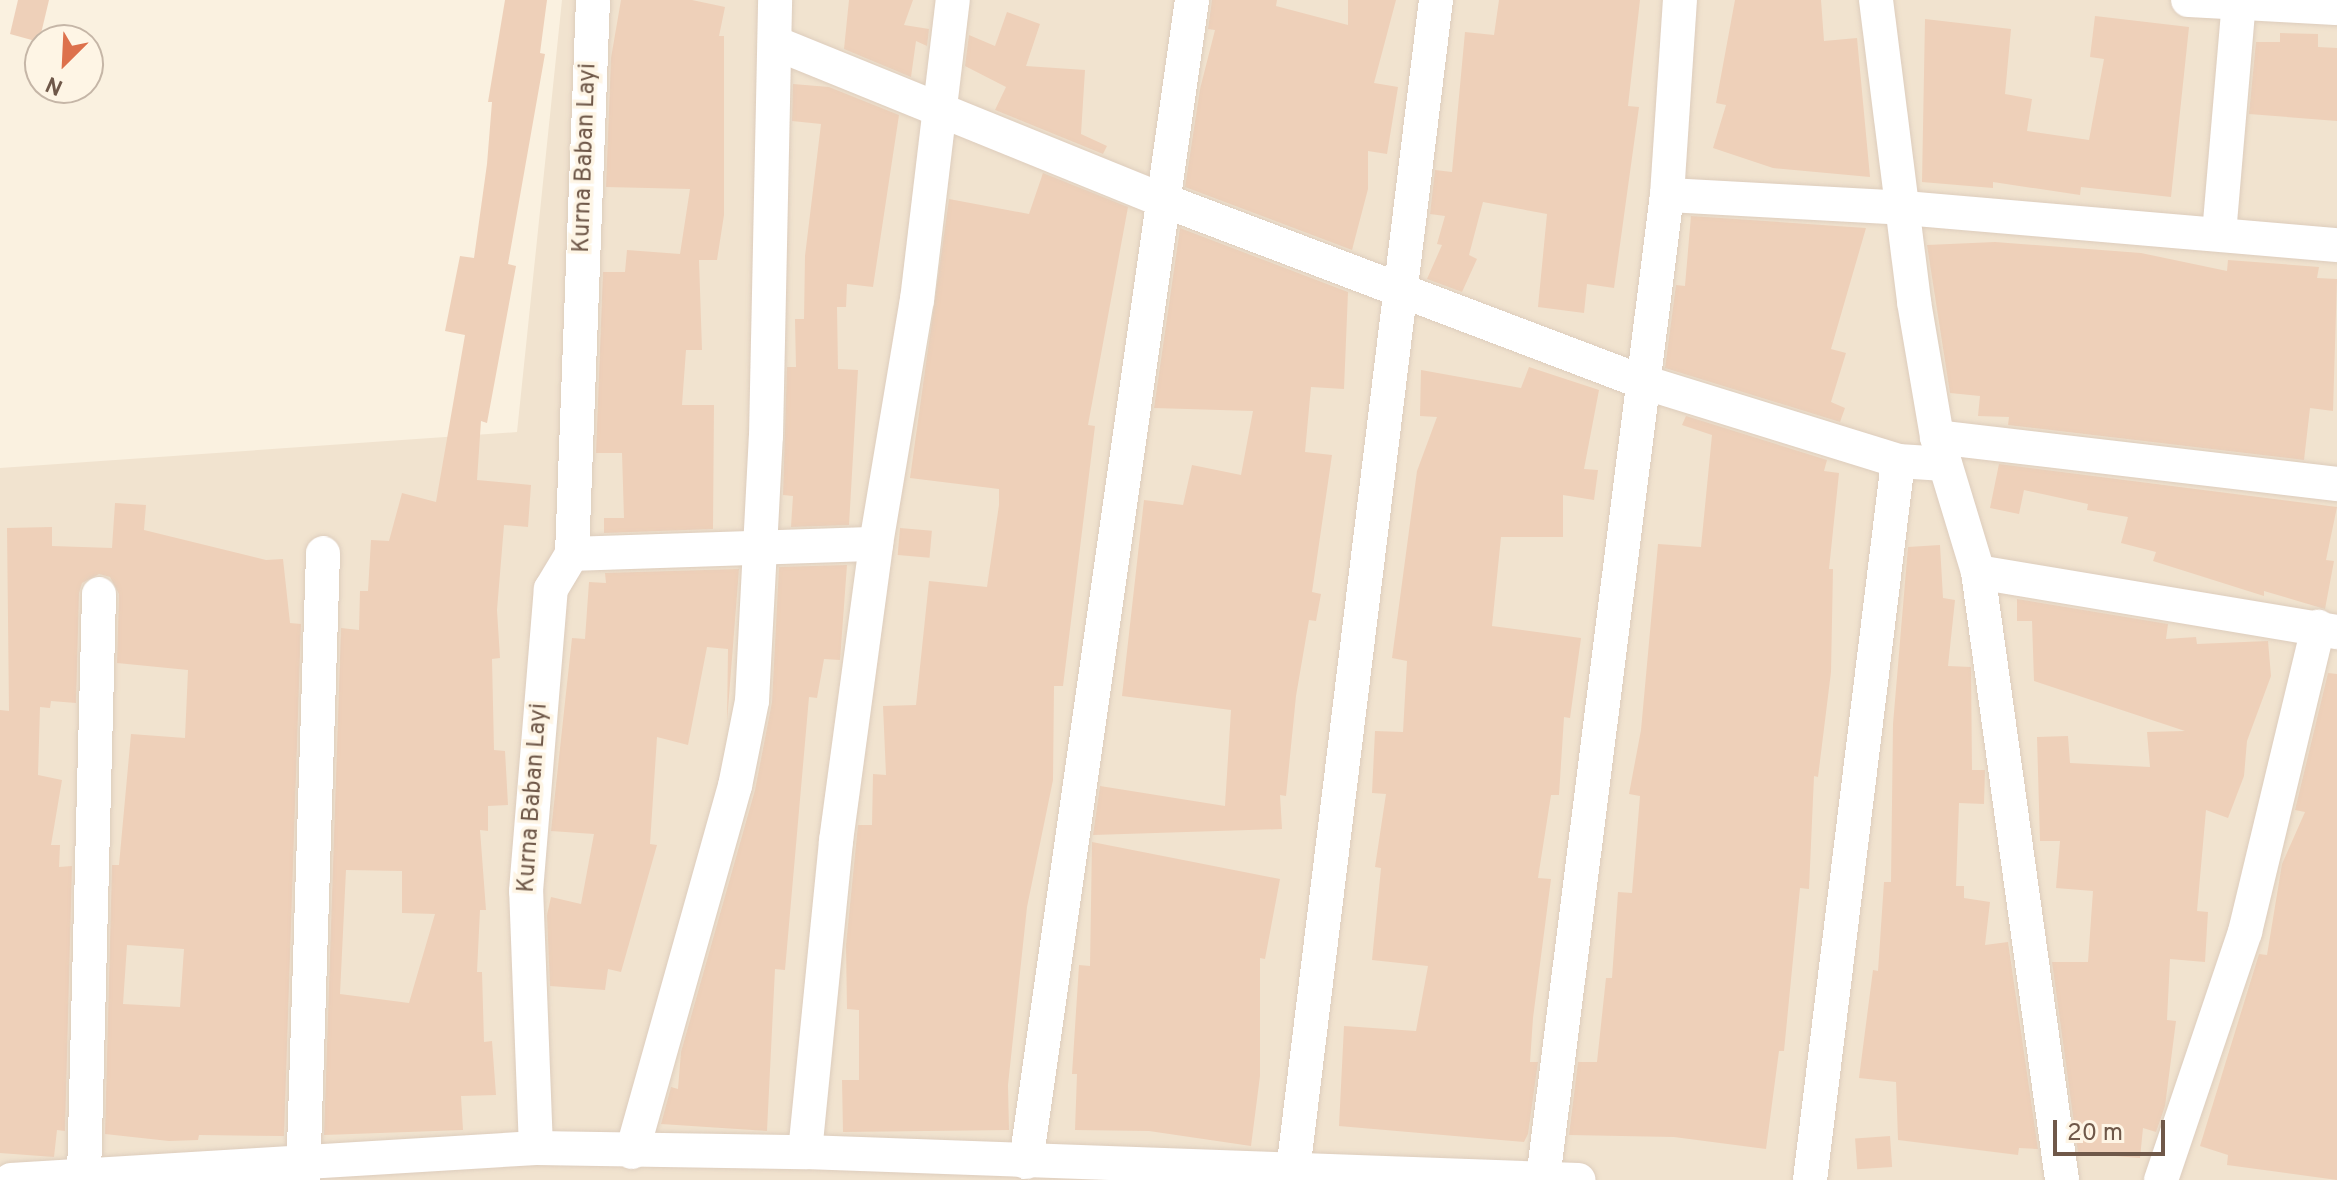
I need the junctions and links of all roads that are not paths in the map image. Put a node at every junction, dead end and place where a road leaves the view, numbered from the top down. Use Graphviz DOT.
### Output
graph roads {
  1 [pos="593,0"];
  2 [pos="775,0"];
  3 [pos="953,0"];
  4 [pos="1192,0"];
  5 [pos="1436,0"];
  6 [pos="1680,0"];
  7 [pos="1876,0"];
  8 [pos="2188,0"];
  9 [pos="2239,1"];
  10 [pos="2337,8"];
  11 [pos="775,43"];
  12 [pos="939,111"];
  13 [pos="1667,195"];
  14 [pos="1160,199"];
  15 [pos="1904,208"];
  16 [pos="2219,234"];
  17 [pos="2337,245"];
  18 [pos="1398,288"];
  19 [pos="1640,381"];
  20 [pos="1941,451"];
  21 [pos="1898,461"];
  22 [pos="2337,484"];
  23 [pos="876,544"];
  24 [pos="758,549"];
  25 [pos="323,553"];
  26 [pos="572,554"];
  27 [pos="1978,572"];
  28 [pos="99,594"];
  29 [pos="2327,629"];
  30 [pos="536,1148"];
  31 [pos="632,1152"];
  32 [pos="792,1162"];
  33 [pos="1026,1162"];
  34 [pos="574,1165"];
  35 [pos="971,1170"];
  36 [pos="303,1171"];
  37 [pos="1293,1171"];
  38 [pos="1225,1174"];
  39 [pos="67,1178"];
  40 [pos="1479,1178"];
  41 [pos="1543,1179"];
  42 [pos="11,1180"];
  43 [pos="1578,1180"];
  44 [pos="1810,1180"];
  45 [pos="2062,1180"];
  46 [pos="2161,1180"];
  1 -- 26 [label="street, Kurna Baban Layi"];
  2 -- 11 [label="street"];
  3 -- 12 [label="street"];
  4 -- 14 [label="street"];
  5 -- 18 [label="street"];
  6 -- 13 [label="street"];
  7 -- 15 [label="street"];
  8 -- 9 [label="street"];
  9 -- 10 [label="street"];
  9 -- 16 [label="street"];
  11 -- 12 [label="street"];
  11 -- 24 [label="street"];
  12 -- 14 [label="street"];
  12 -- 23 [label="street"];
  13 -- 15 [label="street"];
  13 -- 19 [label="street"];
  14 -- 18 [label="street"];
  14 -- 33 [label="street"];
  15 -- 16 [label="street"];
  15 -- 20 [label="street"];
  16 -- 17 [label="street"];
  18 -- 19 [label="street"];
  18 -- 37 [label="street"];
  19 -- 21 [label="street"];
  19 -- 41 [label="street"];
  20 -- 21 [label="street"];
  20 -- 22 [label="street"];
  20 -- 27 [label="street"];
  21 -- 44 [label="street"];
  23 -- 24 [label="street"];
  23 -- 32 [label="street"];
  24 -- 26 [label="street"];
  24 -- 31 [label="street"];
  25 -- 36 [label="street"];
  26 -- 30 [label="street, Kurna Baban Layi"];
  27 -- 29 [label="street"];
  27 -- 45 [label="street"];
  28 -- 39 [label="street"];
  29 -- 46 [label="street"];
  30 -- 34 [label="street"];
  30 -- 36 [label="street"];
  31 -- 32 [label="street"];
  31 -- 34 [label="street"];
  32 -- 35 [label="street"];
  33 -- 35 [label="street"];
  33 -- 38 [label="street"];
  36 -- 39 [label="street"];
  37 -- 38 [label="street"];
  37 -- 40 [label="street"];
  39 -- 42 [label="street"];
  40 -- 41 [label="street"];
  41 -- 43 [label="street"];
}
